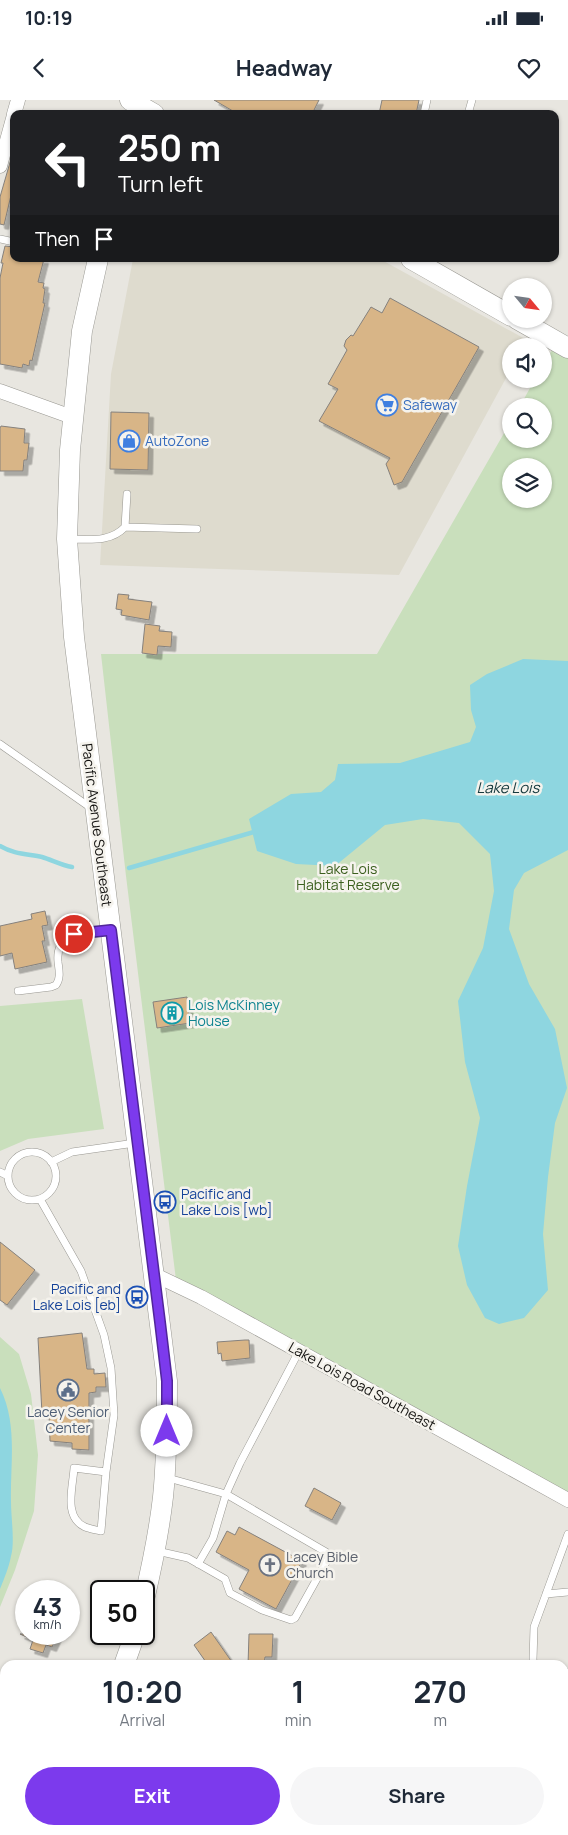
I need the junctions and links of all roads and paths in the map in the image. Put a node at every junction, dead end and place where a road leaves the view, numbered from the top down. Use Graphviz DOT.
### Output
graph roads {
  1 [pos="10,129"];
  2 [pos="0,166"];
  3 [pos="97,262"];
  4 [pos="416,262"];
  5 [pos="502,311"];
  6 [pos="533,328"];
  7 [pos="568,348"];
  8 [pos="0,391"];
  9 [pos="72,417"];
  10 [pos="127,494"];
  11 [pos="125,527"];
  12 [pos="197,529"];
  13 [pos="67,539"];
  14 [pos="0,744"];
  15 [pos="96,811"];
  16 [pos="111,930"];
  17 [pos="18,991"];
  18 [pos="138,1143"];
  19 [pos="51,1162"];
  20 [pos="0,1172"];
  21 [pos="8,1176"];
  22 [pos="40,1199"];
  23 [pos="155,1275"];
  24 [pos="299,1351"];
  25 [pos="106,1472"];
  26 [pos="165,1478"];
  27 [pos="226,1494"];
  28 [pos="568,1500"];
  29 [pos="568,1534"];
  30 [pos="155,1550"];
  31 [pos="198,1564"];
  32 [pos="148,1580"];
  33 [pos="568,1592"];
  34 [pos="546,1594"];
  35 [pos="131,1645"];
  36 [pos="126,1660"];
  37 [pos="533,1660"];
  1 -- 2 [label="street"];
  3 -- 9 [label="main road, Pacific Avenue Southeast"];
  4 -- 5 [label="main road"];
  6 -- 7 [label="main road"];
  8 -- 9 [label="street"];
  9 -- 13 [label="main road, Pacific Avenue Southeast"];
  10 -- 11 [label="lane"];
  11 -- 12 [label="lane"];
  11 -- 13 [label="lane"];
  13 -- 15 [label="main road, Pacific Avenue Southeast"];
  14 -- 15 [label="lane"];
  15 -- 16 [label="main road, Pacific Avenue Southeast"];
  16 -- 17 [label="lane"];
  16 -- 18 [label="main road, Pacific Avenue Southeast"];
  18 -- 19 [label="lane"];
  18 -- 23 [label="main road, Pacific Avenue Southeast"];
  19 -- 21 [label="lane"];
  19 -- 22 [label="lane"];
  20 -- 21 [label="lane"];
  21 -- 22 [label="lane"];
  22 -- 25 [label="lane"];
  23 -- 24 [label="street, Lake Lois Road Southeast"];
  23 -- 26 [label="main road, Pacific Avenue Southeast"];
  24 -- 27 [label="lane"];
  24 -- 28 [label="street, Lake Lois Road Southeast"];
  25 -- 25 [label="lane"];
  26 -- 27 [label="lane"];
  26 -- 30 [label="main road, Pacific Avenue Southeast"];
  27 -- 31 [label="lane"];
  27 -- 31 [label="lane"];
  29 -- 34 [label="lane"];
  30 -- 31 [label="lane"];
  30 -- 32 [label="main road, Pacific Avenue Southeast"];
  33 -- 34 [label="lane"];
  34 -- 37 [label="lane"];
  35 -- 36 [label="main road"];
}
